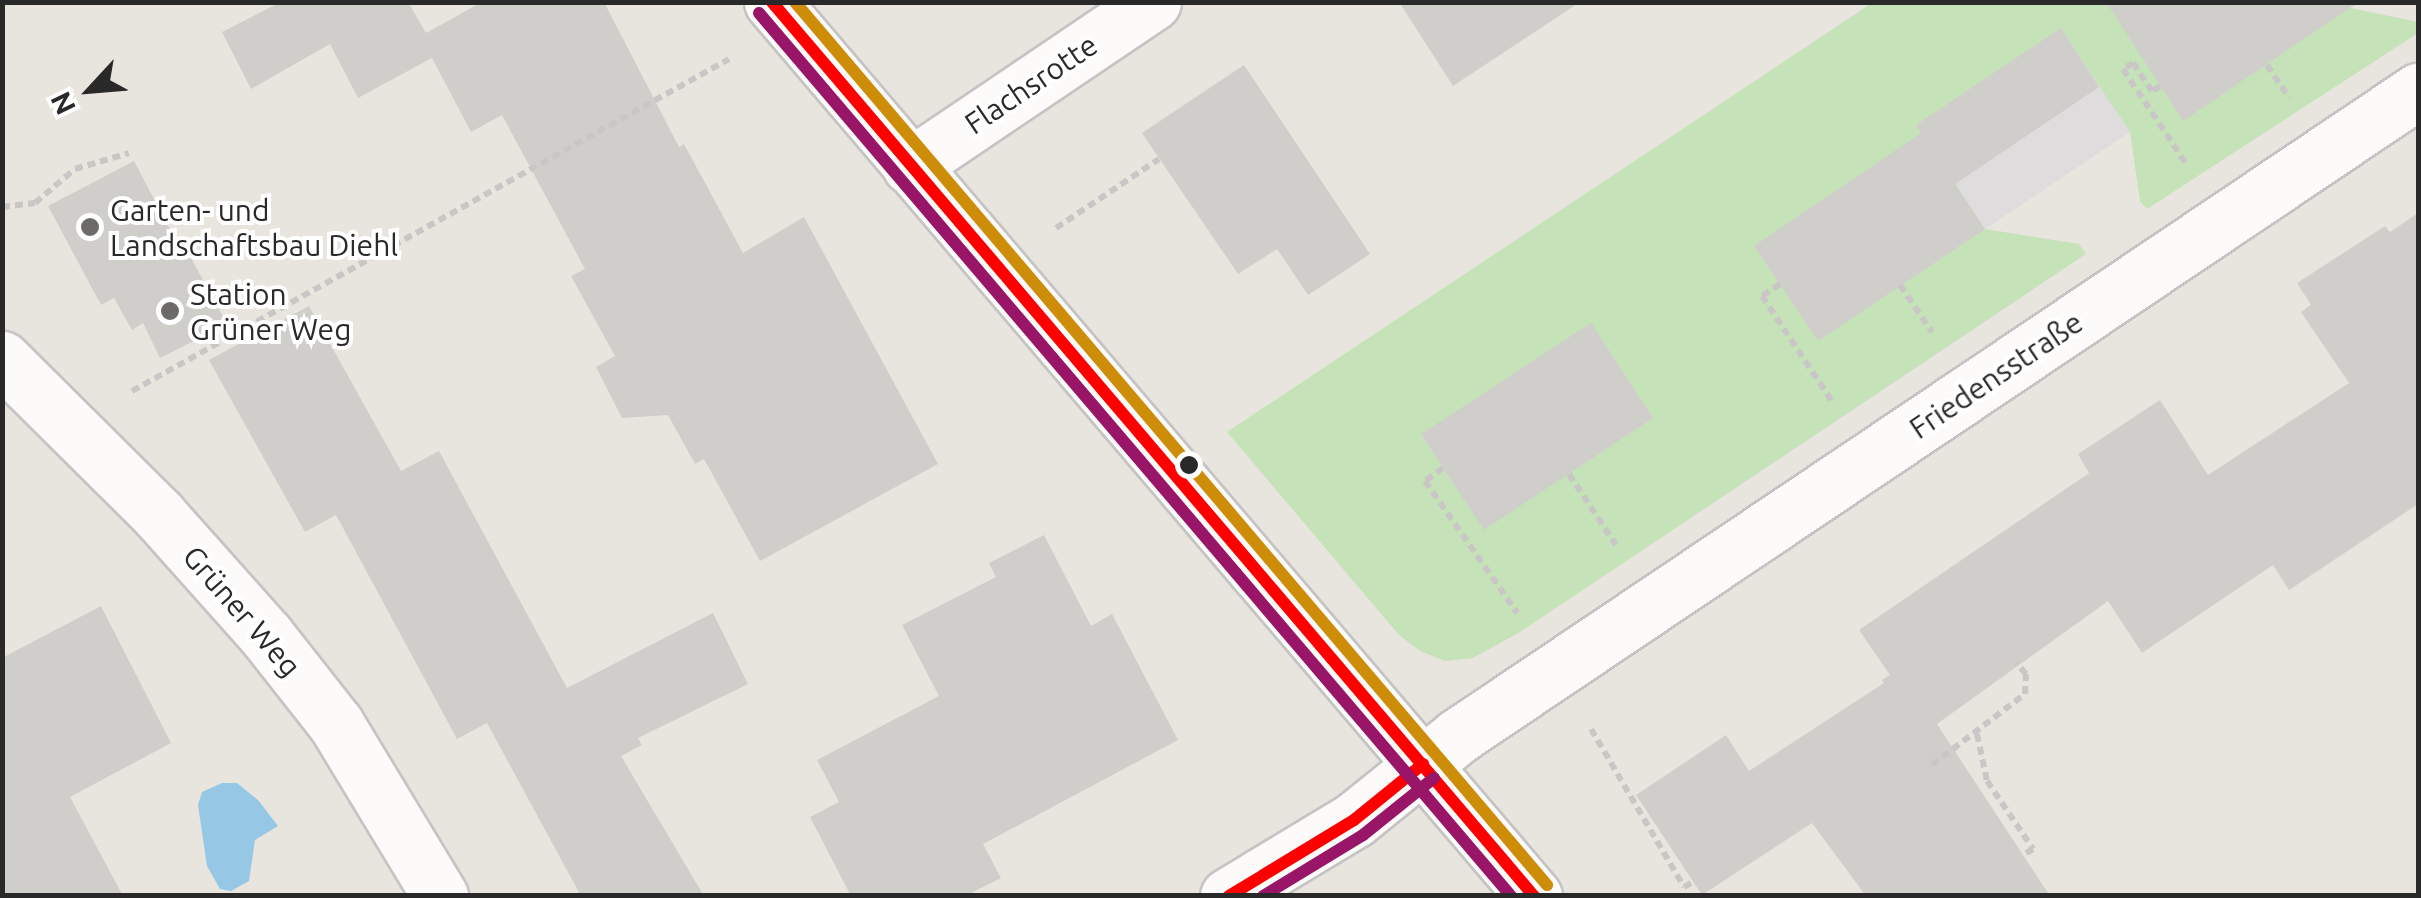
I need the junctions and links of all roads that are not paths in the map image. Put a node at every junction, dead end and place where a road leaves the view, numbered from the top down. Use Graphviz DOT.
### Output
graph roads {
  1 [pos="1153,2"];
  2 [pos="782,14"];
  3 [pos="2418,91"];
  4 [pos="910,166"];
  5 [pos="2,359"];
  6 [pos="1422,764"];
  7 [pos="440,896"];
  8 [pos="1228,896"];
  9 [pos="1534,896"];
  1 -- 4 [label="street, Flachsrotte"];
  2 -- 4 [label="street"];
  3 -- 6 [label="street, Friedensstraße"];
  4 -- 6 [label="street"];
  5 -- 7 [label="street, Grüner Weg"];
  6 -- 8 [label="street, Friedensstraße"];
  6 -- 9 [label="street"];
}
